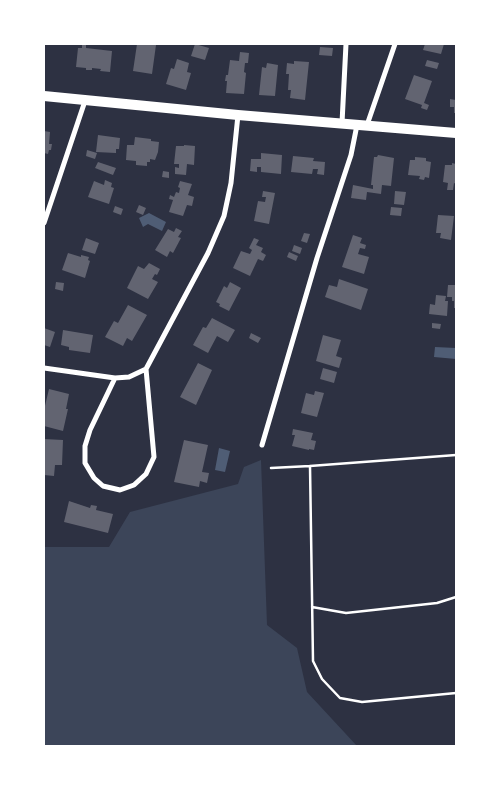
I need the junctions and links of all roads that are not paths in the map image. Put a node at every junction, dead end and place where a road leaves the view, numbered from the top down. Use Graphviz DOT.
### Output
graph roads {
  1 [pos="346,44"];
  2 [pos="396,44"];
  3 [pos="44,96"];
  4 [pos="86,100"];
  5 [pos="238,115"];
  6 [pos="342,123"];
  7 [pos="362,125"];
  8 [pos="456,133"];
  9 [pos="44,222"];
  10 [pos="44,368"];
  11 [pos="146,369"];
  12 [pos="115,378"];
  13 [pos="262,445"];
  1 -- 6 [label="street"];
  2 -- 7 [label="street"];
  3 -- 4 [label="main road"];
  4 -- 5 [label="main road"];
  4 -- 9 [label="street"];
  5 -- 6 [label="main road"];
  5 -- 11 [label="street"];
  6 -- 7 [label="main road"];
  7 -- 8 [label="main road"];
  7 -- 13 [label="street"];
  10 -- 12 [label="street"];
  11 -- 12 [label="street"];
  11 -- 12 [label="street"];
}
